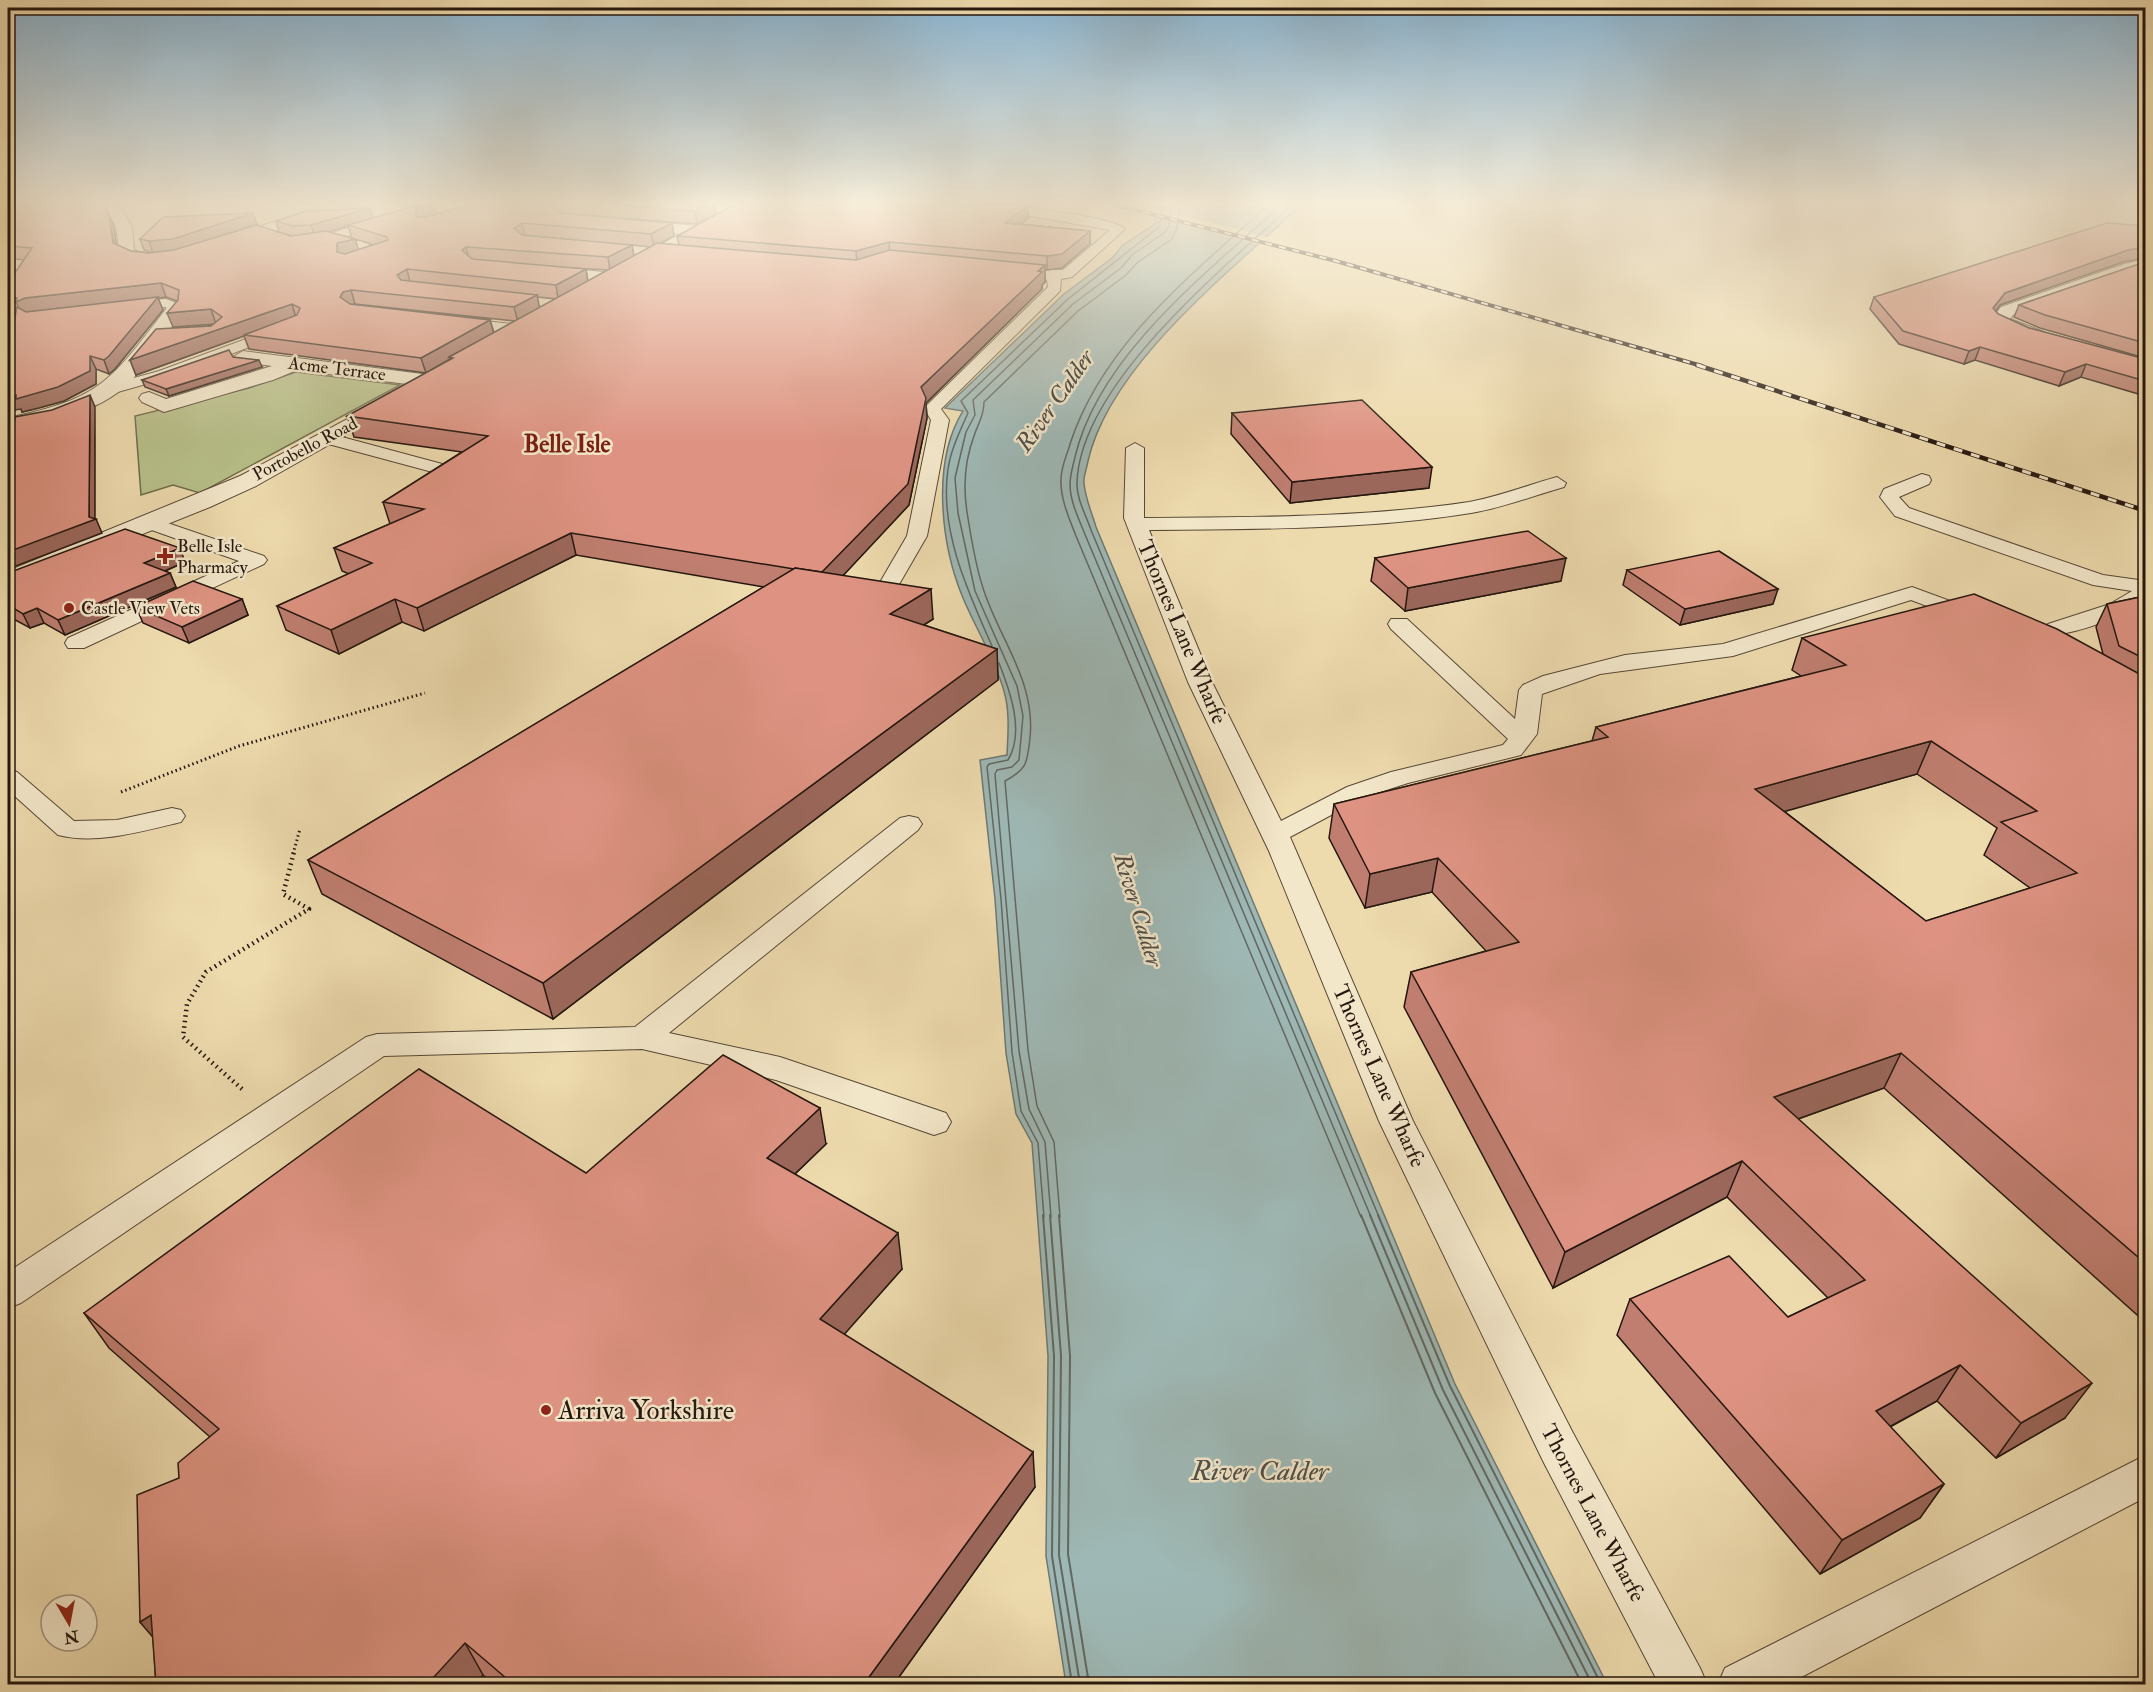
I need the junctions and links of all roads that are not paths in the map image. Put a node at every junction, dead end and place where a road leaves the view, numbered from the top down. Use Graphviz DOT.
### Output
graph roads {
  1 [pos="605,284"];
  2 [pos="1055,284"];
  3 [pos="2083,284"];
  4 [pos="584,295"];
  5 [pos="109,308"];
  6 [pos="171,313"];
  7 [pos="426,319"];
  8 [pos="296,324"];
  9 [pos="174,335"];
  10 [pos="153,337"];
  11 [pos="2055,341"];
  12 [pos="495,344"];
  13 [pos="243,357"];
  14 [pos="295,363"];
  15 [pos="449,370"];
  16 [pos="430,381"];
  17 [pos="107,390"];
  18 [pos="149,398"];
  19 [pos="8,423"];
  20 [pos="327,438"];
  21 [pos="1135,448"];
  22 [pos="451,472"];
  23 [pos="1923,480"];
  24 [pos="1557,483"];
  25 [pos="153,524"];
  26 [pos="1137,524"];
  27 [pos="8,580"];
  28 [pos="2145,588"];
  29 [pos="882,596"];
  30 [pos="1399,624"];
  31 [pos="1992,625"];
  32 [pos="2056,629"];
  33 [pos="76,643"];
  34 [pos="1521,738"];
  35 [pos="8,777"];
  36 [pos="172,816"];
  37 [pos="909,824"];
  38 [pos="1274,835"];
  39 [pos="642,1038"];
  40 [pos="934,1122"];
  41 [pos="8,1292"];
  42 [pos="2145,1475"];
  43 [pos="1684,1684"];
  44 [pos="1740,1684"];
  1 -- 4 [label="street"];
  2 -- 29 [label="lane"];
  3 -- 11 [label="street"];
  5 -- 6 [label="lane"];
  6 -- 10 [label="street"];
  7 -- 12 [label="street"];
  8 -- 17 [label="lane"];
  9 -- 10 [label="street"];
  10 -- 17 [label="street"];
  13 -- 14 [label="street, Acme Terrace"];
  14 -- 16 [label="street, Acme Terrace"];
  14 -- 18 [label="street"];
  15 -- 16 [label="street, Portobello Road"];
  16 -- 20 [label="street, Portobello Road"];
  17 -- 19 [label="street"];
  20 -- 22 [label="lane"];
  20 -- 25 [label="street, Portobello Road"];
  21 -- 26 [label="lane, Thornes Lane Wharfe"];
  23 -- 28 [label="lane"];
  24 -- 26 [label="lane"];
  25 -- 27 [label="street, Portobello Road"];
  25 -- 33 [label="lane"];
  26 -- 38 [label="lane, Thornes Lane Wharfe"];
  28 -- 32 [label="lane"];
  30 -- 34 [label="lane"];
  31 -- 34 [label="lane"];
  34 -- 38 [label="lane"];
  35 -- 36 [label="lane"];
  37 -- 39 [label="lane"];
  38 -- 43 [label="lane, Thornes Lane Wharfe"];
  39 -- 40 [label="lane"];
  39 -- 41 [label="lane"];
  42 -- 44 [label="lane"];
}
